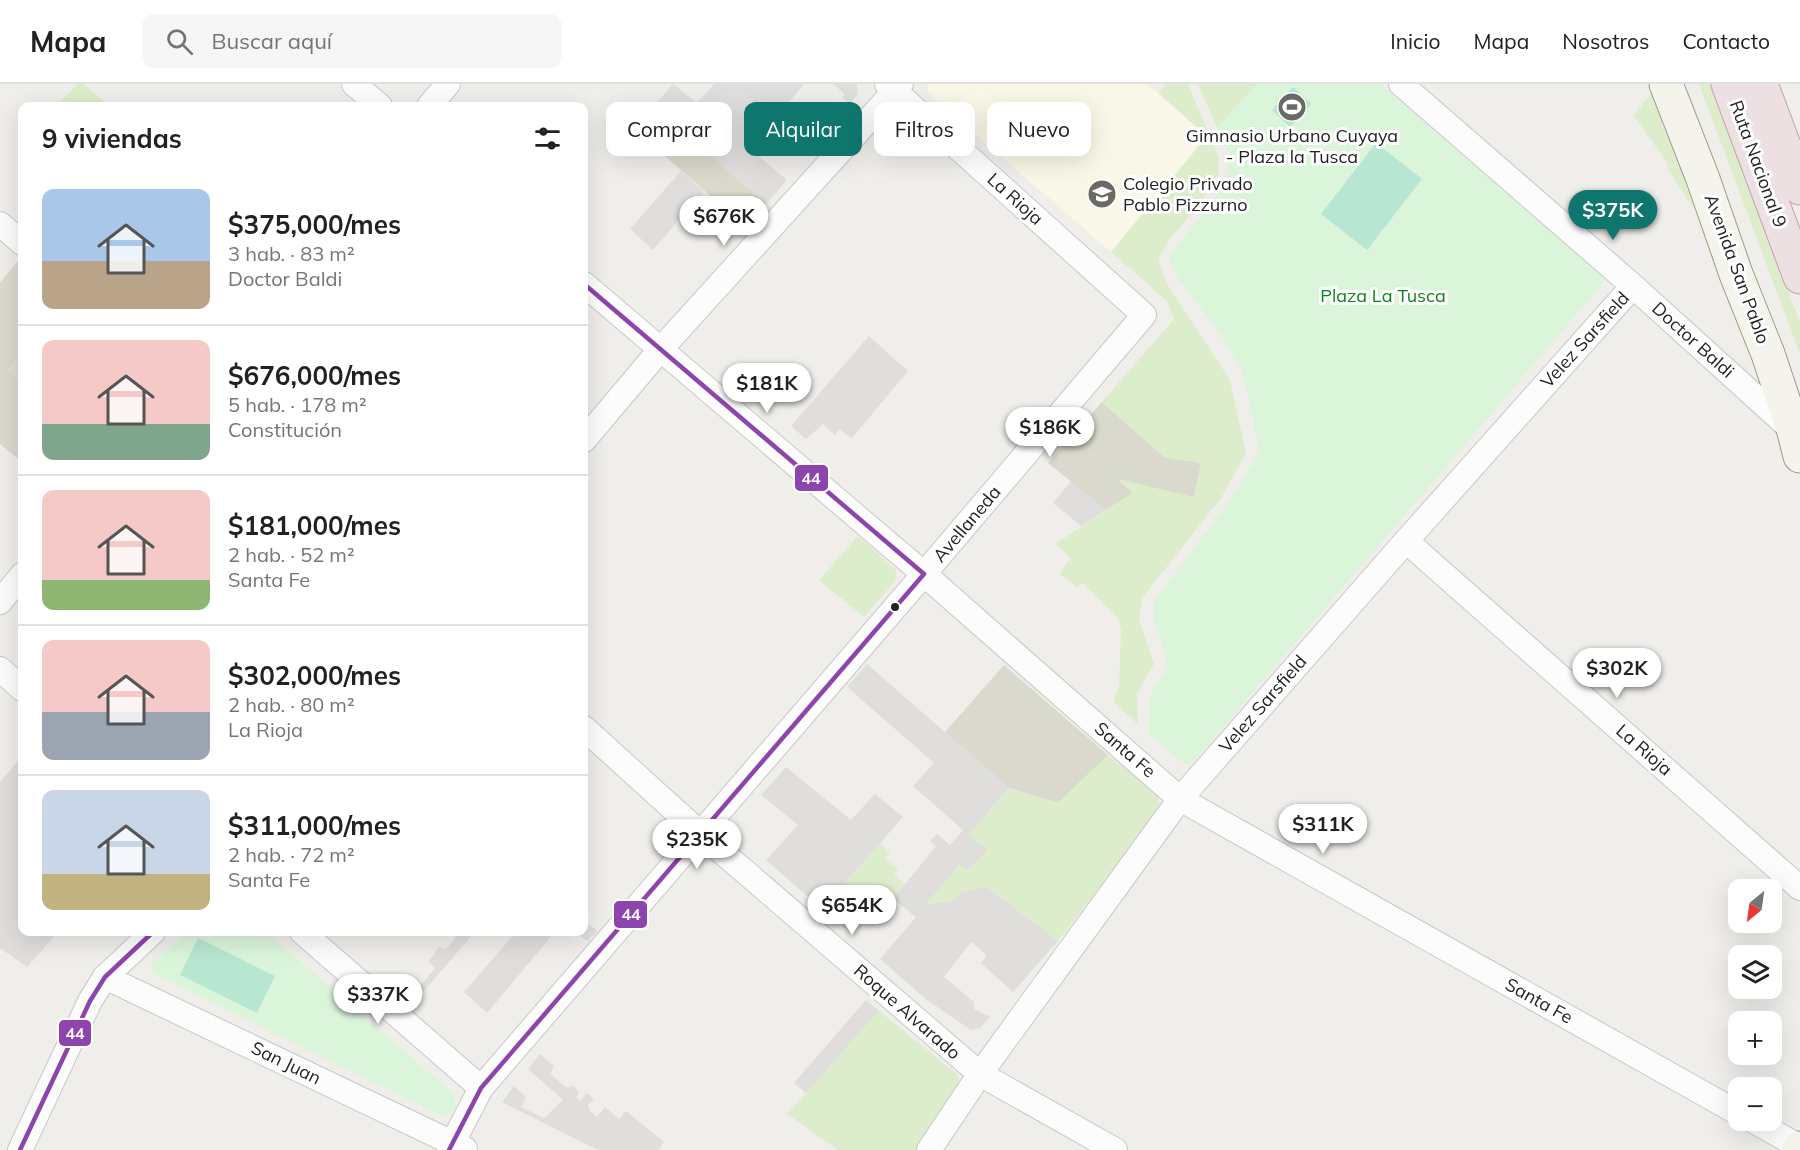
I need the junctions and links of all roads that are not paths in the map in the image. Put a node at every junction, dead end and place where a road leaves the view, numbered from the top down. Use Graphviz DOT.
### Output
graph roads {
  1 [pos="354,84"];
  2 [pos="448,84"];
  3 [pos="1401,84"];
  4 [pos="1666,84"];
  5 [pos="1728,84"];
  6 [pos="1761,84"];
  7 [pos="894,86"];
  8 [pos="375,102"];
  9 [pos="432,102"];
  10 [pos="1800,188"];
  11 [pos="0,224"];
  12 [pos="18,240"];
  13 [pos="1800,277"];
  14 [pos="1633,286"];
  15 [pos="588,287"];
  16 [pos="1144,315"];
  17 [pos="660,350"];
  18 [pos="588,436"];
  19 [pos="1797,444"];
  20 [pos="1406,541"];
  21 [pos="924,574"];
  22 [pos="18,580"];
  23 [pos="0,602"];
  24 [pos="0,669"];
  25 [pos="18,685"];
  26 [pos="588,732"];
  27 [pos="1180,799"];
  28 [pos="701,834"];
  29 [pos="1800,888"];
  30 [pos="149,936"];
  31 [pos="307,936"];
  32 [pos="105,977"];
  33 [pos="980,1074"];
  34 [pos="481,1088"];
  35 [pos="1728,1107"];
  36 [pos="1770,1131"];
  37 [pos="456,1148"];
  38 [pos="1799,1148"];
  39 [pos="20,1150"];
  40 [pos="929,1150"];
  41 [pos="1115,1150"];
  1 -- 8 [label="street"];
  2 -- 9 [label="street"];
  3 -- 14 [label="street, Doctor Baldi"];
  4 -- 19 [label="street, Avenida San Pablo"];
  5 -- 13 [label="highway, Ruta Nacional 9"];
  6 -- 10 [label="highway, Ruta Nacional 9"];
  7 -- 16 [label="street, La Rioja"];
  7 -- 17 [label="street"];
  11 -- 12 [label="street"];
  14 -- 19 [label="street, Doctor Baldi"];
  14 -- 20 [label="street, Velez Sarsfield"];
  15 -- 17 [label="street, Santa Fe"];
  16 -- 21 [label="street, Avellaneda"];
  17 -- 18 [label="street"];
  17 -- 21 [label="street, Santa Fe"];
  20 -- 27 [label="street, Velez Sarsfield"];
  20 -- 29 [label="street, La Rioja"];
  21 -- 27 [label="street, Santa Fe"];
  21 -- 28 [label="street, Avellaneda"];
  22 -- 23 [label="street"];
  24 -- 25 [label="street"];
  26 -- 28 [label="street, Roque Alvarado"];
  27 -- 33 [label="street, Velez Sarsfield"];
  27 -- 35 [label="street, Santa Fe"];
  28 -- 33 [label="street, Roque Alvarado"];
  28 -- 34 [label="street, Avellaneda"];
  30 -- 32 [label="street"];
  31 -- 34 [label="street"];
  32 -- 37 [label="street, San Juan"];
  32 -- 39 [label="street"];
  33 -- 40 [label="street, Velez Sarsfield"];
  33 -- 41 [label="street, Roque Alvarado"];
  34 -- 37 [label="street, Avellaneda"];
  36 -- 38 [label="street"];
}
